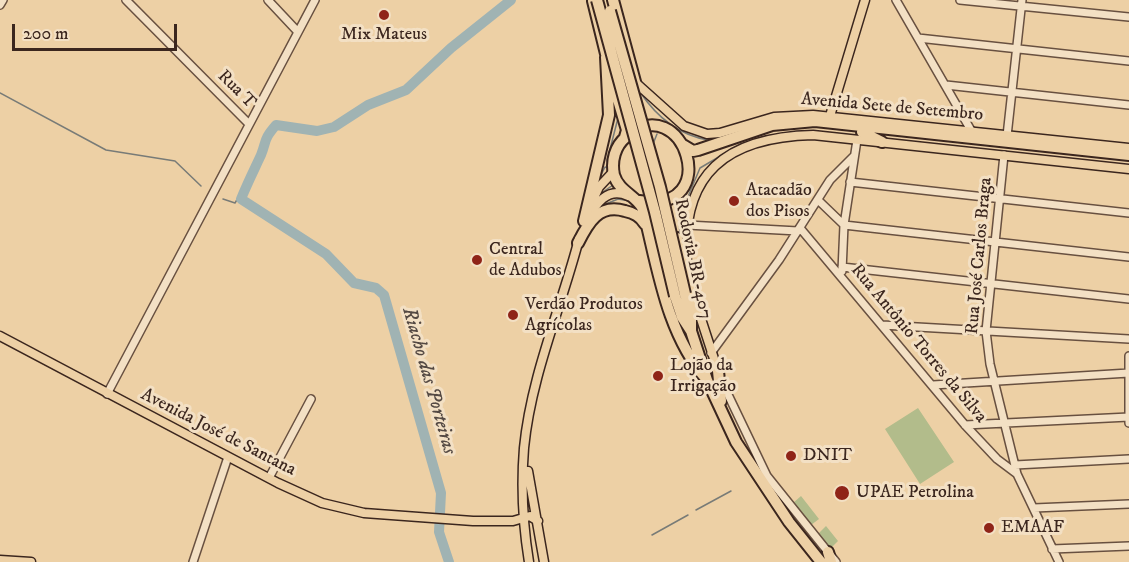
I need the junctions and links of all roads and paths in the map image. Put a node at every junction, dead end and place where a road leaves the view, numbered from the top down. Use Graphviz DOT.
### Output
graph roads {
  1 [pos="3,0"];
  2 [pos="126,0"];
  3 [pos="268,0"];
  4 [pos="315,0"];
  5 [pos="595,0"];
  6 [pos="865,0"];
  7 [pos="896,0"];
  8 [pos="960,0"];
  9 [pos="610,4"];
  10 [pos="1021,4"];
  11 [pos="0,5"];
  12 [pos="1129,17"];
  13 [pos="298,32"];
  14 [pos="918,39"];
  15 [pos="1017,49"];
  16 [pos="606,57"];
  17 [pos="1129,61"];
  18 [pos="636,83"];
  19 [pos="946,85"];
  20 [pos="1011,93"];
  21 [pos="1129,105"];
  22 [pos="798,115"];
  23 [pos="830,116"];
  24 [pos="786,123"];
  25 [pos="249,124"];
  26 [pos="655,127"];
  27 [pos="948,132"];
  28 [pos="972,132"];
  29 [pos="860,136"];
  30 [pos="1007,136"];
  31 [pos="625,137"];
  32 [pos="882,142"];
  33 [pos="683,145"];
  34 [pos="1129,148"];
  35 [pos="1004,155"];
  36 [pos="1129,155"];
  37 [pos="854,156"];
  38 [pos="690,161"];
  39 [pos="1129,161"];
  40 [pos="1129,169"];
  41 [pos="614,171"];
  42 [pos="850,182"];
  43 [pos="675,195"];
  44 [pos="628,196"];
  45 [pos="818,200"];
  46 [pos="1000,200"];
  47 [pos="639,201"];
  48 [pos="1129,213"];
  49 [pos="584,221"];
  50 [pos="687,225"];
  51 [pos="844,225"];
  52 [pos="647,228"];
  53 [pos="799,230"];
  54 [pos="578,243"];
  55 [pos="995,243"];
  56 [pos="1129,257"];
  57 [pos="842,267"];
  58 [pos="842,277"];
  59 [pos="991,285"];
  60 [pos="683,292"];
  61 [pos="1129,299"];
  62 [pos="882,325"];
  63 [pos="986,331"];
  64 [pos="0,336"];
  65 [pos="1129,339"];
  66 [pos="711,353"];
  67 [pos="1129,356"];
  68 [pos="718,371"];
  69 [pos="1129,373"];
  70 [pos="707,380"];
  71 [pos="993,381"];
  72 [pos="933,385"];
  73 [pos="107,394"];
  74 [pos="311,399"];
  75 [pos="722,413"];
  76 [pos="1129,417"];
  77 [pos="1003,423"];
  78 [pos="1129,423"];
  79 [pos="965,425"];
  80 [pos="524,450"];
  81 [pos="228,457"];
  82 [pos="1129,459"];
  83 [pos="1015,465"];
  84 [pos="1017,474"];
  85 [pos="269,478"];
  86 [pos="1129,504"];
  87 [pos="1034,508"];
  88 [pos="523,518"];
  89 [pos="538,521"];
  90 [pos="1129,546"];
  91 [pos="1052,549"];
  92 [pos="830,557"];
  93 [pos="0,560"];
  94 [pos="31,562"];
  95 [pos="194,562"];
  96 [pos="529,562"];
  97 [pos="544,562"];
  98 [pos="821,562"];
  99 [pos="836,562"];
  100 [pos="1059,562"];
  1 -- 11 [label="street"];
  2 -- 25 [label="street, Rua T"];
  3 -- 13 [label="street"];
  4 -- 13 [label="street"];
  5 -- 16 [label="highway"];
  5 -- 60 [label="highway, Rodovia BR-407, bridge"];
  6 -- 23 [label="main road"];
  7 -- 14 [label="street"];
  8 -- 10 [label="street"];
  9 -- 18 [label="highway"];
  9 -- 60 [label="highway, Rodovia BR-407, bridge"];
  10 -- 12 [label="street"];
  10 -- 15 [label="street"];
  13 -- 25 [label="street"];
  14 -- 15 [label="street"];
  14 -- 19 [label="street"];
  15 -- 17 [label="street"];
  15 -- 20 [label="street"];
  16 -- 31 [label="highway"];
  16 -- 49 [label="highway"];
  18 -- 22 [label="main road, Avenida Sete de Setembro"];
  18 -- 26 [label="highway"];
  19 -- 20 [label="street"];
  19 -- 28 [label="street"];
  20 -- 21 [label="street"];
  20 -- 30 [label="street"];
  22 -- 23 [label="main road, Avenida Sete de Setembro"];
  22 -- 24 [label="highway"];
  23 -- 27 [label="main road, Avenida Sete de Setembro"];
  24 -- 27 [label="highway, Avenida Sete de Setembro"];
  24 -- 33 [label="highway, Avenida Sete de Setembro"];
  25 -- 73 [label="street"];
  26 -- 31 [label="highway"];
  26 -- 33 [label="highway"];
  27 -- 28 [label="main road, Avenida Sete de Setembro"];
  27 -- 36 [label="highway, Avenida Sete de Setembro"];
  28 -- 30 [label="main road, Avenida Sete de Setembro"];
  29 -- 32 [label="highway"];
  29 -- 37 [label="street"];
  29 -- 38 [label="highway, Avenida Sete de Setembro"];
  29 -- 39 [label="highway, Avenida Sete de Setembro"];
  29 -- 50 [label="main road, Avenida Sete de Setembro"];
  30 -- 34 [label="main road, Avenida Sete de Setembro"];
  31 -- 41 [label="highway"];
  32 -- 35 [label="main road, Avenida Sete de Setembro"];
  33 -- 38 [label="highway"];
  35 -- 40 [label="main road, Avenida Sete de Setembro"];
  35 -- 46 [label="street, Rua José Carlos Braga"];
  37 -- 42 [label="street"];
  37 -- 45 [label="street"];
  38 -- 43 [label="highway"];
  41 -- 44 [label="highway"];
  41 -- 49 [label="main road"];
  42 -- 46 [label="street"];
  42 -- 51 [label="street"];
  43 -- 47 [label="highway"];
  43 -- 60 [label="highway"];
  44 -- 47 [label="highway"];
  44 -- 54 [label="main road"];
  45 -- 51 [label="street"];
  45 -- 53 [label="street"];
  46 -- 48 [label="street"];
  46 -- 55 [label="street, Rua José Carlos Braga"];
  47 -- 52 [label="highway"];
  49 -- 54 [label="main road"];
  50 -- 53 [label="street"];
  50 -- 60 [label="main road, Avenida Sete de Setembro"];
  51 -- 55 [label="street"];
  51 -- 57 [label="street"];
  52 -- 54 [label="highway"];
  52 -- 70 [label="highway"];
  53 -- 58 [label="street, Rua Antônio Torres da Silva"];
  53 -- 66 [label="street"];
  54 -- 80 [label="main road"];
  55 -- 56 [label="street"];
  55 -- 59 [label="street, Rua José Carlos Braga"];
  57 -- 58 [label="street"];
  57 -- 59 [label="street"];
  58 -- 62 [label="street, Rua Antônio Torres da Silva"];
  59 -- 61 [label="street"];
  59 -- 63 [label="street, Rua José Carlos Braga"];
  60 -- 66 [label="main road, Avenida Sete de Setembro"];
  60 -- 70 [label="highway, Rodovia BR-407"];
  62 -- 63 [label="street"];
  62 -- 72 [label="street, Rua Antônio Torres da Silva"];
  63 -- 65 [label="street"];
  63 -- 71 [label="street, Rua José Carlos Braga"];
  64 -- 73 [label="main road, Avenida José de Santana"];
  66 -- 68 [label="main road, Avenida Sete de Setembro"];
  67 -- 69 [label="street"];
  68 -- 75 [label="highway"];
  68 -- 92 [label="street"];
  69 -- 71 [label="street"];
  69 -- 76 [label="street"];
  70 -- 75 [label="highway"];
  71 -- 72 [label="street"];
  71 -- 77 [label="street, Rua José Carlos Braga"];
  72 -- 79 [label="street, Rua Antônio Torres da Silva"];
  73 -- 81 [label="main road, Avenida José de Santana"];
  74 -- 85 [label="street"];
  75 -- 98 [label="highway"];
  76 -- 77 [label="street"];
  76 -- 78 [label="street"];
  77 -- 79 [label="street"];
  77 -- 83 [label="street, Rua José Carlos Braga"];
  79 -- 84 [label="street, Rua Antônio Torres da Silva"];
  80 -- 88 [label="main road"];
  80 -- 89 [label="main road"];
  81 -- 85 [label="main road, Avenida José de Santana"];
  81 -- 95 [label="street"];
  82 -- 83 [label="street"];
  83 -- 84 [label="street, Rua José Carlos Braga"];
  84 -- 87 [label="street, Rua José Carlos Braga"];
  85 -- 88 [label="main road, Avenida José de Santana"];
  86 -- 87 [label="street"];
  87 -- 91 [label="street, Rua José Carlos Braga"];
  88 -- 89 [label="main road, Avenida José de Santana"];
  88 -- 96 [label="main road"];
  89 -- 97 [label="main road"];
  90 -- 91 [label="street"];
  91 -- 100 [label="street, Rua José Carlos Braga"];
  92 -- 99 [label="street"];
  93 -- 94 [label="main road"];
}
